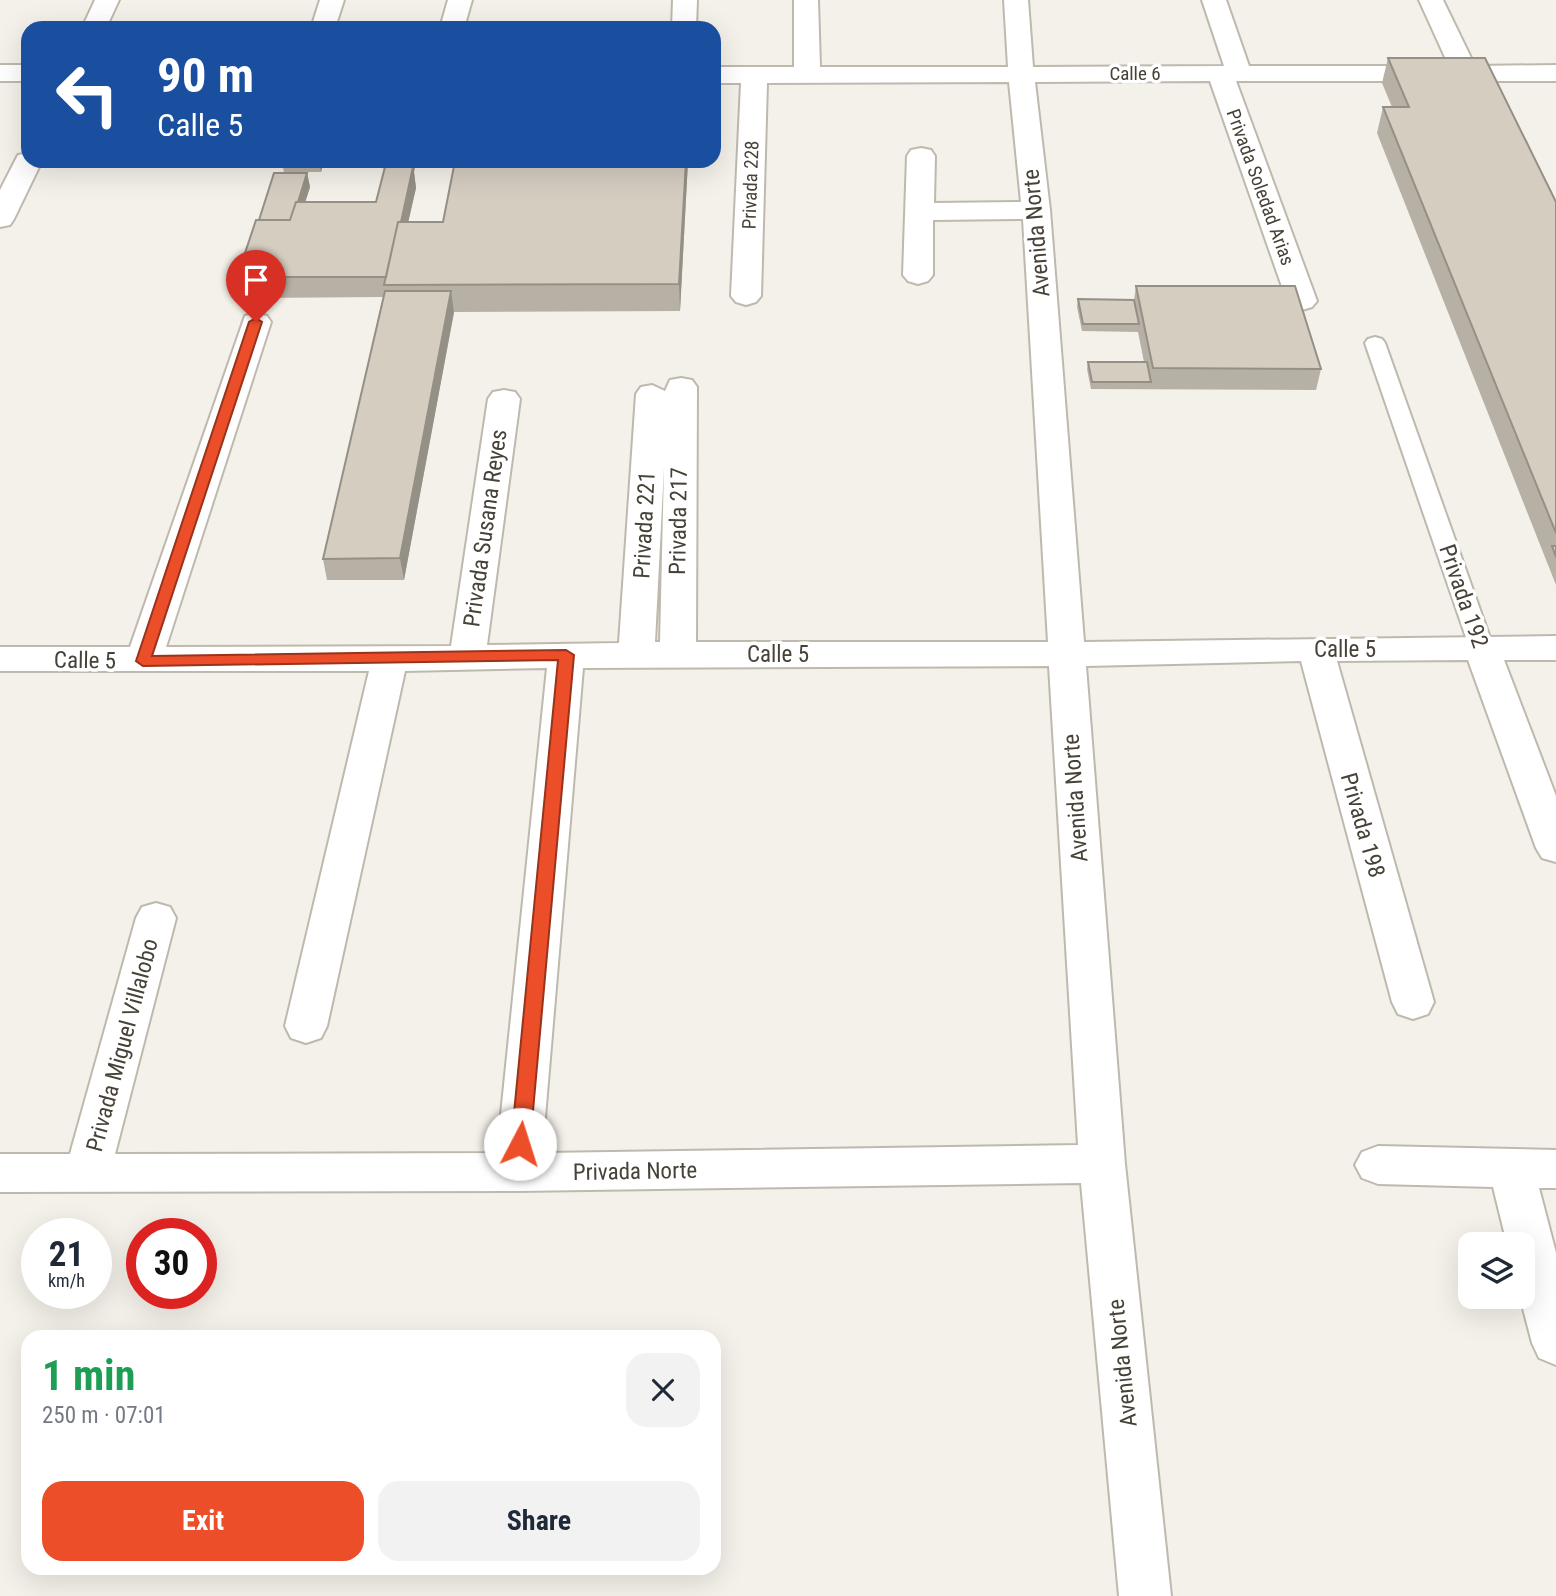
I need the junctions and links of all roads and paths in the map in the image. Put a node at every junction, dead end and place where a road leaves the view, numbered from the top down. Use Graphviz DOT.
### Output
graph roads {
  1 [pos="107,0"];
  2 [pos="332,0"];
  3 [pos="460,0"];
  4 [pos="685,0"];
  5 [pos="806,0"];
  6 [pos="1016,0"];
  7 [pos="1214,0"];
  8 [pos="1431,0"];
  9 [pos="97,21"];
  10 [pos="325,21"];
  11 [pos="454,21"];
  12 [pos="684,21"];
  13 [pos="1465,72"];
  14 [pos="1556,72"];
  15 [pos="21,73"];
  16 [pos="1230,73"];
  17 [pos="0,74"];
  18 [pos="1021,74"];
  19 [pos="721,75"];
  20 [pos="754,75"];
  21 [pos="807,75"];
  22 [pos="921,156"];
  23 [pos="25,168"];
  24 [pos="1036,210"];
  25 [pos="921,212"];
  26 [pos="0,219"];
  27 [pos="918,275"];
  28 [pos="746,296"];
  29 [pos="1302,302"];
  30 [pos="256,322"];
  31 [pos="1375,343"];
  32 [pos="666,391"];
  33 [pos="504,399"];
  34 [pos="1556,648"];
  35 [pos="1316,649"];
  36 [pos="1482,649"];
  37 [pos="678,654"];
  38 [pos="1065,654"];
  39 [pos="566,655"];
  40 [pos="636,655"];
  41 [pos="467,657"];
  42 [pos="0,659"];
  43 [pos="390,659"];
  44 [pos="143,661"];
  45 [pos="1556,848"];
  46 [pos="156,918"];
  47 [pos="1413,1002"];
  48 [pos="306,1026"];
  49 [pos="1102,1164"];
  50 [pos="1378,1165"];
  51 [pos="1534,1169"];
  52 [pos="88,1171"];
  53 [pos="518,1172"];
  54 [pos="0,1173"];
  55 [pos="1556,1343"];
  56 [pos="1145,1596"];
  1 -- 9 [label="street"];
  2 -- 10 [label="street"];
  3 -- 11 [label="street"];
  4 -- 12 [label="street"];
  5 -- 21 [label="street"];
  6 -- 18 [label="street, Avenida Norte"];
  7 -- 16 [label="street, Privada Soledad Arias"];
  8 -- 13 [label="street"];
  13 -- 14 [label="street, Calle 6"];
  13 -- 16 [label="street, Calle 6"];
  15 -- 17 [label="street"];
  16 -- 18 [label="street, Calle 6"];
  16 -- 29 [label="street, Privada Soledad Arias"];
  18 -- 21 [label="street, Calle 6"];
  18 -- 24 [label="street, Avenida Norte"];
  19 -- 20 [label="street, Calle 6"];
  20 -- 21 [label="street, Calle 6"];
  20 -- 28 [label="street, Privada 228"];
  22 -- 25 [label="street"];
  23 -- 26 [label="street"];
  24 -- 25 [label="street"];
  24 -- 38 [label="street, Avenida Norte"];
  25 -- 27 [label="street"];
  30 -- 44 [label="street"];
  31 -- 36 [label="lane, Privada 192"];
  32 -- 37 [label="street, Privada 217"];
  32 -- 40 [label="street, Privada 221"];
  33 -- 41 [label="street, Privada Susana Reyes"];
  34 -- 36 [label="street, Calle 5"];
  35 -- 36 [label="street, Calle 5"];
  35 -- 38 [label="street, Calle 5"];
  35 -- 47 [label="street, Privada 198"];
  36 -- 45 [label="street, Privada 192"];
  37 -- 38 [label="street, Calle 5"];
  37 -- 40 [label="street, Calle 5"];
  38 -- 49 [label="street, Avenida Norte"];
  39 -- 40 [label="street, Calle 5"];
  39 -- 41 [label="street, Calle 5"];
  39 -- 53 [label="street"];
  41 -- 43 [label="street, Calle 5"];
  42 -- 44 [label="street, Calle 5"];
  43 -- 44 [label="street, Calle 5"];
  43 -- 48 [label="street"];
  46 -- 52 [label="street, Privada Miguel Villalobo"];
  49 -- 53 [label="street, Privada Norte"];
  49 -- 56 [label="street, Avenida Norte"];
  50 -- 51 [label="street"];
  51 -- 55 [label="street"];
  52 -- 53 [label="street, Privada Norte"];
  52 -- 54 [label="street, Privada Norte"];
}
